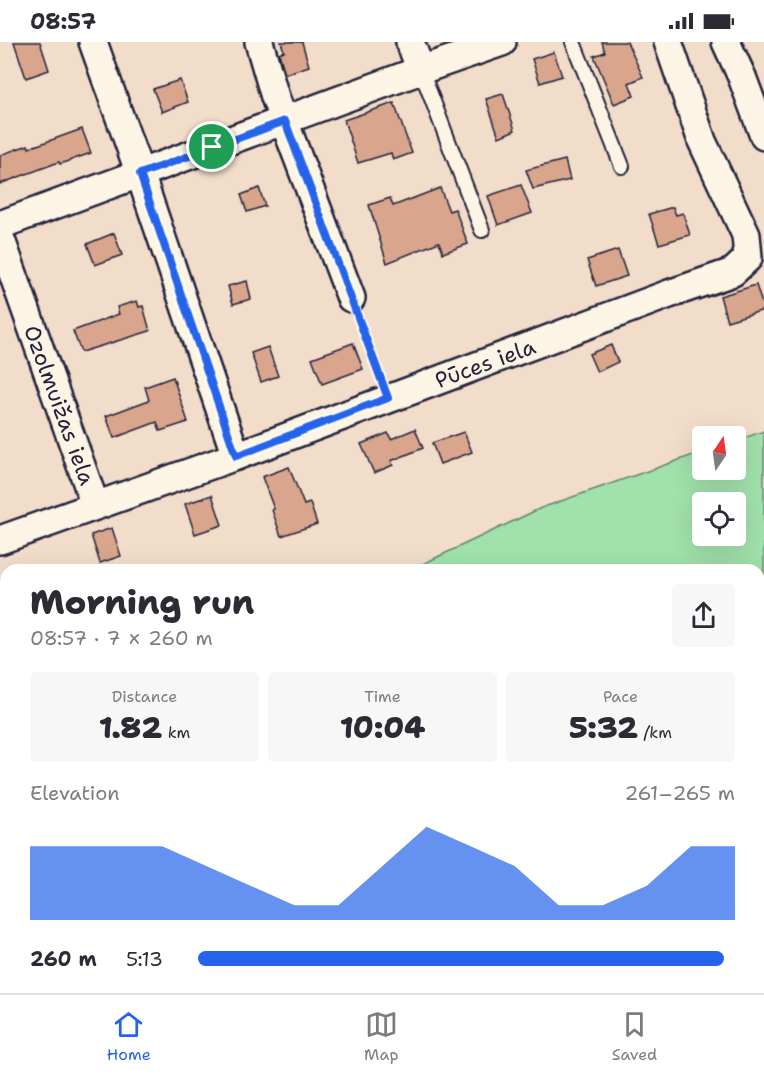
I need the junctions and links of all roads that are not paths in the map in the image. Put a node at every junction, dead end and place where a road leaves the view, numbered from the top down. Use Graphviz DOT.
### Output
graph roads {
  1 [pos="93,42"];
  2 [pos="259,42"];
  3 [pos="410,42"];
  4 [pos="502,42"];
  5 [pos="573,42"];
  6 [pos="668,42"];
  7 [pos="726,42"];
  8 [pos="421,70"];
  9 [pos="285,121"];
  10 [pos="764,136"];
  11 [pos="622,166"];
  12 [pos="140,174"];
  13 [pos="0,225"];
  14 [pos="482,230"];
  15 [pos="0,237"];
  16 [pos="351,298"];
  17 [pos="236,456"];
  18 [pos="95,505"];
  19 [pos="0,540"];
  1 -- 12 [label="street"];
  2 -- 9 [label="street"];
  3 -- 8 [label="street"];
  4 -- 8 [label="street"];
  5 -- 11 [label="lane"];
  6 -- 17 [label="street, Pūces iela"];
  7 -- 10 [label="street"];
  8 -- 9 [label="street"];
  8 -- 14 [label="lane"];
  9 -- 12 [label="street"];
  9 -- 16 [label="street"];
  12 -- 13 [label="street"];
  12 -- 17 [label="street"];
  15 -- 18 [label="street, Ozolmuižas iela"];
  17 -- 18 [label="street, Pūces iela"];
  18 -- 19 [label="street, Pūces iela"];
}
